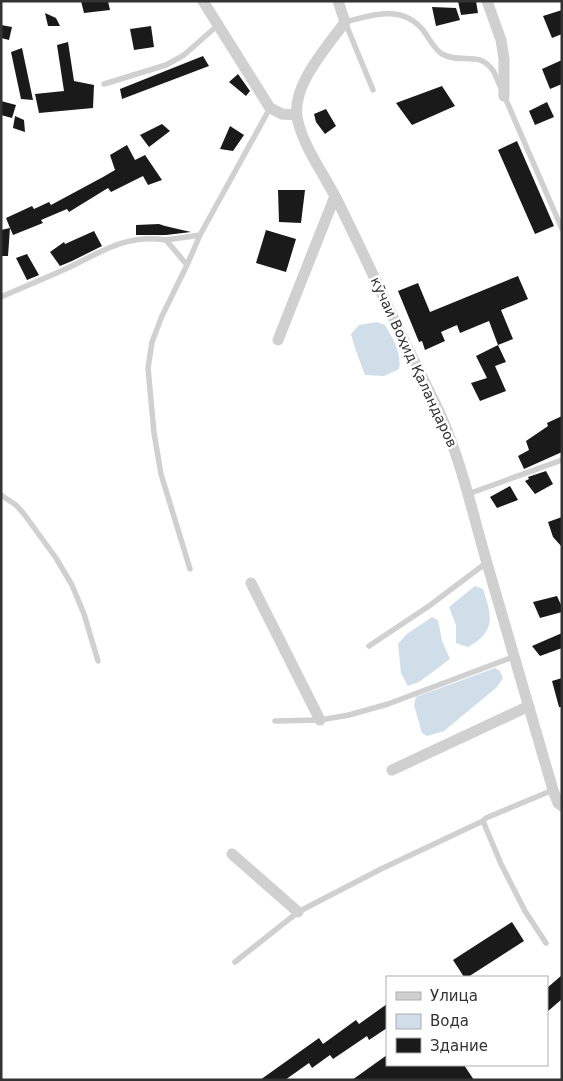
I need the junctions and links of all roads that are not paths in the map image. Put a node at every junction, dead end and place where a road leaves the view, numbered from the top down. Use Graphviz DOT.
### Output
graph roads {
  1 [pos="203,1"];
  2 [pos="338,1"];
  3 [pos="487,1"];
  4 [pos="345,22"];
  5 [pos="218,25"];
  6 [pos="104,84"];
  7 [pos="373,90"];
  8 [pos="504,96"];
  9 [pos="270,108"];
  10 [pos="297,115"];
  11 [pos="335,196"];
  12 [pos="562,229"];
  13 [pos="200,235"];
  14 [pos="166,240"];
  15 [pos="188,265"];
  16 [pos="1,297"];
  17 [pos="278,340"];
  18 [pos="562,460"];
  19 [pos="468,494"];
  20 [pos="1,495"];
  21 [pos="486,563"];
  22 [pos="190,569"];
  23 [pos="251,583"];
  24 [pos="369,646"];
  25 [pos="513,657"];
  26 [pos="98,661"];
  27 [pos="529,706"];
  28 [pos="275,720"];
  29 [pos="320,720"];
  30 [pos="392,770"];
  31 [pos="553,790"];
  32 [pos="562,806"];
  33 [pos="483,821"];
  34 [pos="232,854"];
  35 [pos="298,912"];
  36 [pos="546,943"];
  37 [pos="236,962"];
  1 -- 5 [label="street"];
  2 -- 4 [label="street"];
  3 -- 8 [label="street"];
  4 -- 7 [label="lane"];
  4 -- 8 [label="lane"];
  4 -- 10 [label="street, кӯчаи Воҳид Қаландаров"];
  5 -- 6 [label="lane"];
  5 -- 9 [label="street"];
  8 -- 12 [label="lane"];
  9 -- 10 [label="street"];
  9 -- 13 [label="lane"];
  10 -- 11 [label="street, кӯчаи Воҳид Қаландаров"];
  11 -- 17 [label="street"];
  11 -- 19 [label="street, кӯчаи Воҳид Қаландаров"];
  13 -- 14 [label="lane"];
  13 -- 15 [label="lane"];
  14 -- 15 [label="lane"];
  14 -- 16 [label="lane"];
  15 -- 22 [label="lane"];
  18 -- 19 [label="lane"];
  19 -- 21 [label="street, кӯчаи Воҳид Қаландаров"];
  20 -- 26 [label="lane"];
  21 -- 24 [label="lane"];
  21 -- 25 [label="street, кӯчаи Воҳид Қаландаров"];
  23 -- 29 [label="street"];
  25 -- 27 [label="street, кӯчаи Воҳид Қаландаров"];
  25 -- 29 [label="lane"];
  27 -- 30 [label="street"];
  27 -- 31 [label="street, кӯчаи Воҳид Қаландаров"];
  28 -- 29 [label="lane"];
  31 -- 32 [label="street, кӯчаи Воҳид Қаландаров"];
  31 -- 33 [label="lane"];
  33 -- 35 [label="lane"];
  33 -- 36 [label="lane"];
  34 -- 35 [label="street"];
  35 -- 37 [label="lane"];
}
